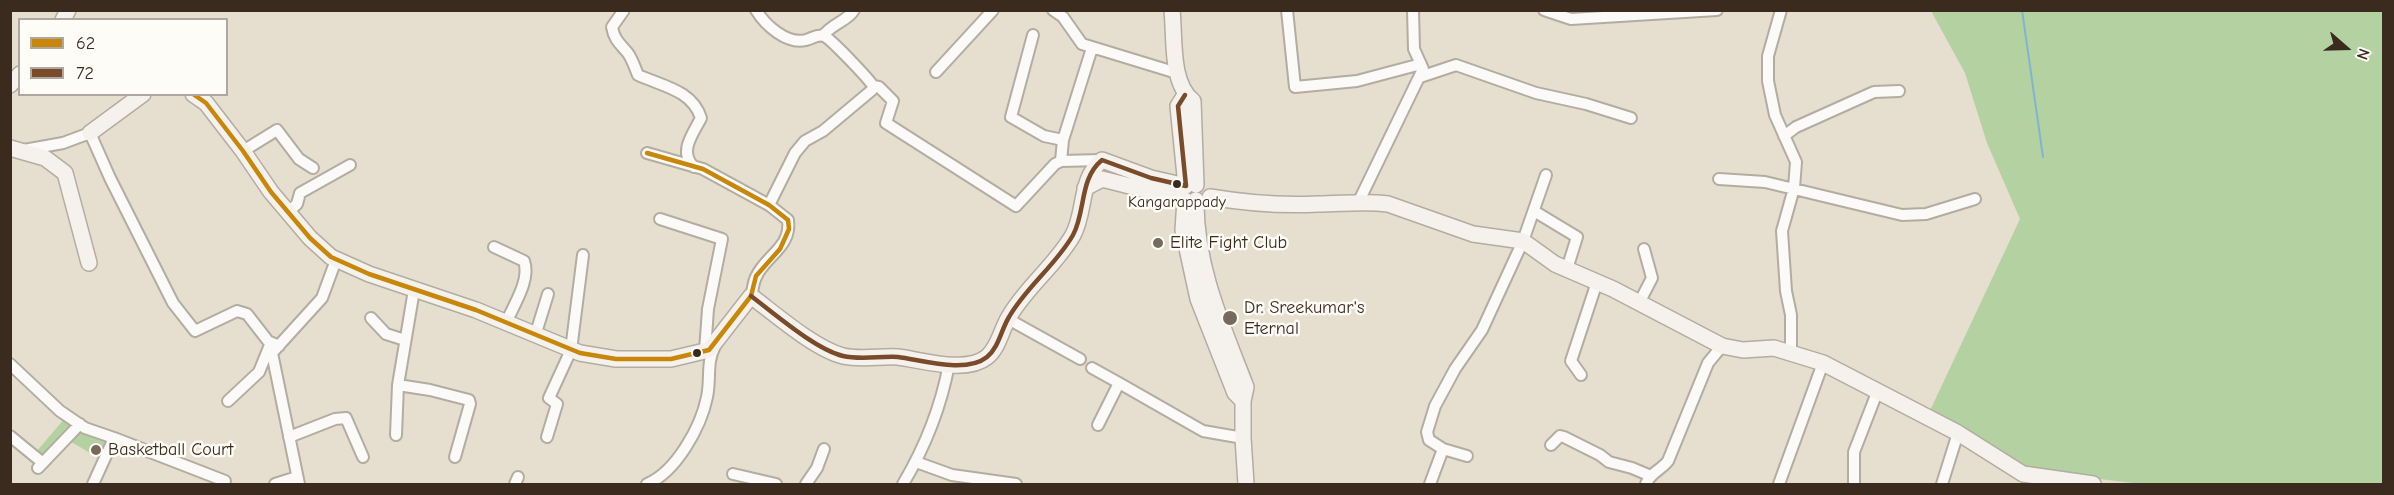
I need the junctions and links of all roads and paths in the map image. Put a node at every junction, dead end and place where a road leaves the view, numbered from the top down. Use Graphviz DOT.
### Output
graph roads {
  1 [pos="624,10"];
  2 [pos="756,10"];
  3 [pos="854,10"];
  4 [pos="993,10"];
  5 [pos="1053,10"];
  6 [pos="1172,10"];
  7 [pos="1287,10"];
  8 [pos="1413,10"];
  9 [pos="1544,10"];
  10 [pos="1717,10"];
  11 [pos="1781,10"];
  12 [pos="1663,12"];
  13 [pos="1033,35"];
  14 [pos="823,36"];
  15 [pos="1092,48"];
  16 [pos="1420,64"];
  17 [pos="936,72"];
  18 [pos="1177,72"];
  19 [pos="1420,77"];
  20 [pos="879,89"];
  21 [pos="1899,91"];
  22 [pos="140,96"];
  23 [pos="197,96"];
  24 [pos="1631,118"];
  25 [pos="90,133"];
  26 [pos="1784,136"];
  27 [pos="1063,140"];
  28 [pos="17,149"];
  29 [pos="243,151"];
  30 [pos="647,153"];
  31 [pos="1102,160"];
  32 [pos="1061,161"];
  33 [pos="350,165"];
  34 [pos="694,167"];
  35 [pos="313,168"];
  36 [pos="1546,175"];
  37 [pos="1719,179"];
  38 [pos="1085,188"];
  39 [pos="1794,188"];
  40 [pos="1196,194"];
  41 [pos="1975,199"];
  42 [pos="1359,201"];
  43 [pos="770,205"];
  44 [pos="1534,211"];
  45 [pos="288,212"];
  46 [pos="660,219"];
  47 [pos="1523,241"];
  48 [pos="494,247"];
  49 [pos="1644,249"];
  50 [pos="583,255"];
  51 [pos="336,260"];
  52 [pos="89,263"];
  53 [pos="1567,269"];
  54 [pos="1597,282"];
  55 [pos="414,290"];
  56 [pos="548,294"];
  57 [pos="751,296"];
  58 [pos="1639,303"];
  59 [pos="371,318"];
  60 [pos="1008,319"];
  61 [pos="506,323"];
  62 [pos="723,333"];
  63 [pos="535,336"];
  64 [pos="405,340"];
  65 [pos="275,344"];
  66 [pos="1722,346"];
  67 [pos="571,350"];
  68 [pos="705,351"];
  69 [pos="1791,353"];
  70 [pos="1080,359"];
  71 [pos="1823,363"];
  72 [pos="10,364"];
  73 [pos="949,364"];
  74 [pos="1092,368"];
  75 [pos="1581,375"];
  76 [pos="1119,383"];
  77 [pos="398,385"];
  78 [pos="1878,390"];
  79 [pos="228,401"];
  80 [pos="80,424"];
  81 [pos="1098,425"];
  82 [pos="1958,433"];
  83 [pos="396,435"];
  84 [pos="10,436"];
  85 [pos="289,437"];
  86 [pos="547,437"];
  87 [pos="114,438"];
  88 [pos="1243,438"];
  89 [pos="1551,445"];
  90 [pos="824,449"];
  91 [pos="1443,449"];
  92 [pos="1467,456"];
  93 [pos="363,457"];
  94 [pos="455,457"];
  95 [pos="916,462"];
  96 [pos="733,474"];
  97 [pos="2020,479"];
  98 [pos="1648,480"];
  99 [pos="225,481"];
  100 [pos="298,481"];
  101 [pos="93,484"];
  102 [pos="275,484"];
  103 [pos="647,484"];
  104 [pos="776,484"];
  105 [pos="806,484"];
  106 [pos="903,484"];
  107 [pos="1016,484"];
  108 [pos="1246,484"];
  109 [pos="1430,484"];
  110 [pos="1779,484"];
  111 [pos="1854,484"];
  112 [pos="1942,484"];
  113 [pos="2093,484"];
  1 -- 34 [label="street"];
  2 -- 14 [label="street"];
  3 -- 14 [label="street"];
  4 -- 17 [label="street"];
  5 -- 15 [label="street"];
  6 -- 18 [label="street"];
  7 -- 16 [label="street"];
  8 -- 16 [label="street"];
  9 -- 12 [label="street"];
  10 -- 12 [label="street"];
  11 -- 26 [label="street"];
  13 -- 27 [label="street"];
  14 -- 20 [label="street"];
  15 -- 18 [label="street"];
  15 -- 27 [label="street"];
  16 -- 19 [label="street"];
  18 -- 40 [label="street"];
  19 -- 24 [label="street"];
  19 -- 42 [label="street"];
  20 -- 32 [label="street"];
  20 -- 43 [label="street"];
  21 -- 26 [label="street"];
  22 -- 25 [label="street"];
  23 -- 29 [label="street"];
  25 -- 28 [label="street"];
  25 -- 65 [label="street"];
  26 -- 39 [label="street"];
  27 -- 32 [label="street"];
  28 -- 52 [label="street"];
  29 -- 35 [label="street"];
  29 -- 45 [label="street"];
  30 -- 34 [label="street"];
  31 -- 32 [label="street"];
  31 -- 38 [label="street"];
  31 -- 40 [label="street"];
  33 -- 45 [label="street"];
  34 -- 43 [label="street"];
  36 -- 44 [label="street"];
  37 -- 39 [label="street"];
  38 -- 40 [label="street"];
  38 -- 60 [label="street"];
  39 -- 41 [label="street"];
  39 -- 69 [label="street"];
  40 -- 42 [label="street"];
  40 -- 88 [label="street"];
  42 -- 47 [label="street"];
  43 -- 57 [label="street"];
  44 -- 47 [label="street"];
  44 -- 53 [label="street"];
  45 -- 51 [label="street"];
  46 -- 68 [label="street"];
  47 -- 53 [label="street"];
  47 -- 91 [label="street"];
  48 -- 61 [label="street"];
  49 -- 58 [label="street"];
  50 -- 67 [label="street"];
  51 -- 55 [label="street"];
  51 -- 65 [label="street"];
  53 -- 54 [label="street"];
  54 -- 58 [label="street"];
  54 -- 75 [label="street"];
  55 -- 61 [label="street"];
  55 -- 64 [label="street"];
  56 -- 63 [label="street"];
  57 -- 62 [label="street"];
  57 -- 73 [label="street"];
  58 -- 66 [label="street"];
  59 -- 64 [label="street"];
  60 -- 70 [label="street"];
  60 -- 73 [label="street"];
  61 -- 63 [label="street"];
  62 -- 68 [label="street"];
  62 -- 103 [label="street"];
  63 -- 67 [label="street"];
  64 -- 77 [label="street"];
  65 -- 79 [label="street"];
  65 -- 85 [label="street"];
  66 -- 69 [label="street"];
  66 -- 98 [label="street"];
  67 -- 68 [label="street"];
  67 -- 86 [label="street"];
  69 -- 71 [label="street"];
  71 -- 78 [label="street"];
  71 -- 110 [label="street"];
  72 -- 80 [label="street"];
  73 -- 95 [label="street"];
  74 -- 76 [label="street"];
  76 -- 81 [label="street"];
  76 -- 88 [label="street"];
  77 -- 83 [label="street"];
  77 -- 94 [label="street"];
  78 -- 82 [label="street"];
  78 -- 111 [label="street"];
  80 -- 84 [label="street"];
  80 -- 87 [label="street"];
  82 -- 97 [label="street"];
  82 -- 112 [label="street"];
  85 -- 93 [label="street"];
  85 -- 100 [label="street"];
  87 -- 99 [label="street"];
  87 -- 101 [label="street"];
  88 -- 108 [label="street"];
  89 -- 98 [label="street"];
  90 -- 105 [label="street"];
  91 -- 92 [label="street"];
  91 -- 109 [label="street"];
  95 -- 106 [label="street"];
  95 -- 107 [label="street"];
  96 -- 104 [label="street"];
  97 -- 113 [label="street"];
  100 -- 102 [label="street"];
}
